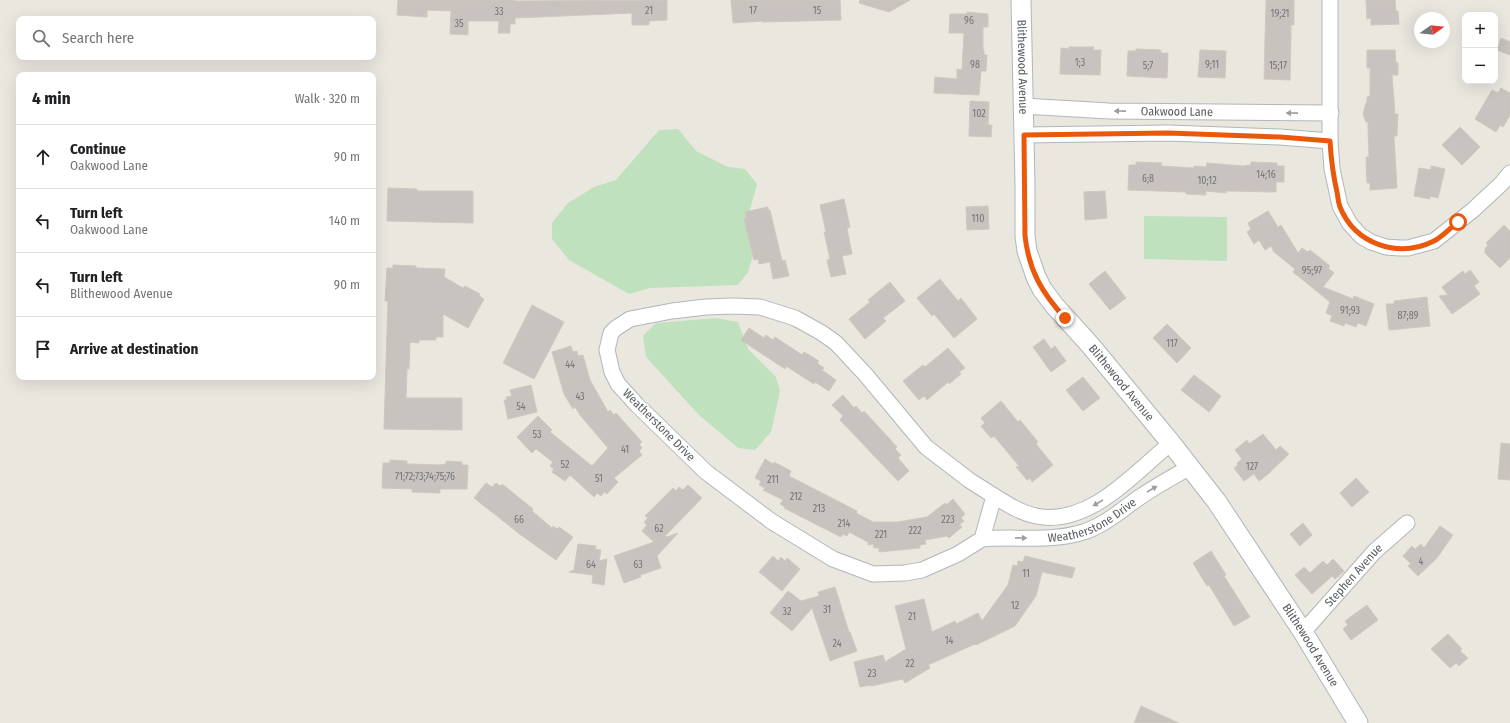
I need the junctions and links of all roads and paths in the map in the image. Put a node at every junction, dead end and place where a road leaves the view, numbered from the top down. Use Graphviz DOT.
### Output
graph roads {
  1 [pos="1020,0"];
  2 [pos="1330,0"];
  3 [pos="1023,106"];
  4 [pos="1331,113"];
  5 [pos="1024,135"];
  6 [pos="1330,141"];
  7 [pos="1510,173"];
  8 [pos="1171,442"];
  9 [pos="1190,467"];
  10 [pos="994,496"];
  11 [pos="1407,522"];
  12 [pos="982,539"];
  13 [pos="1303,632"];
  14 [pos="1358,723"];
  1 -- 3 [label="street, Blithewood Avenue"];
  2 -- 4 [label="street"];
  4 -- 3 [label="street, Oakwood Lane, one-way"];
  3 -- 5 [label="street, Blithewood Avenue"];
  4 -- 6 [label="street"];
  5 -- 6 [label="street, Oakwood Lane"];
  5 -- 8 [label="street, Blithewood Avenue"];
  6 -- 7 [label="street"];
  8 -- 9 [label="street, Blithewood Avenue"];
  8 -- 10 [label="street, Weatherstone Drive, one-way"];
  12 -- 9 [label="street, Weatherstone Drive, one-way"];
  9 -- 13 [label="street, Blithewood Avenue"];
  10 -- 12 [label="street"];
  10 -- 12 [label="street, Weatherstone Drive"];
  11 -- 13 [label="street, Stephen Avenue"];
  13 -- 14 [label="street, Blithewood Avenue"];
}
